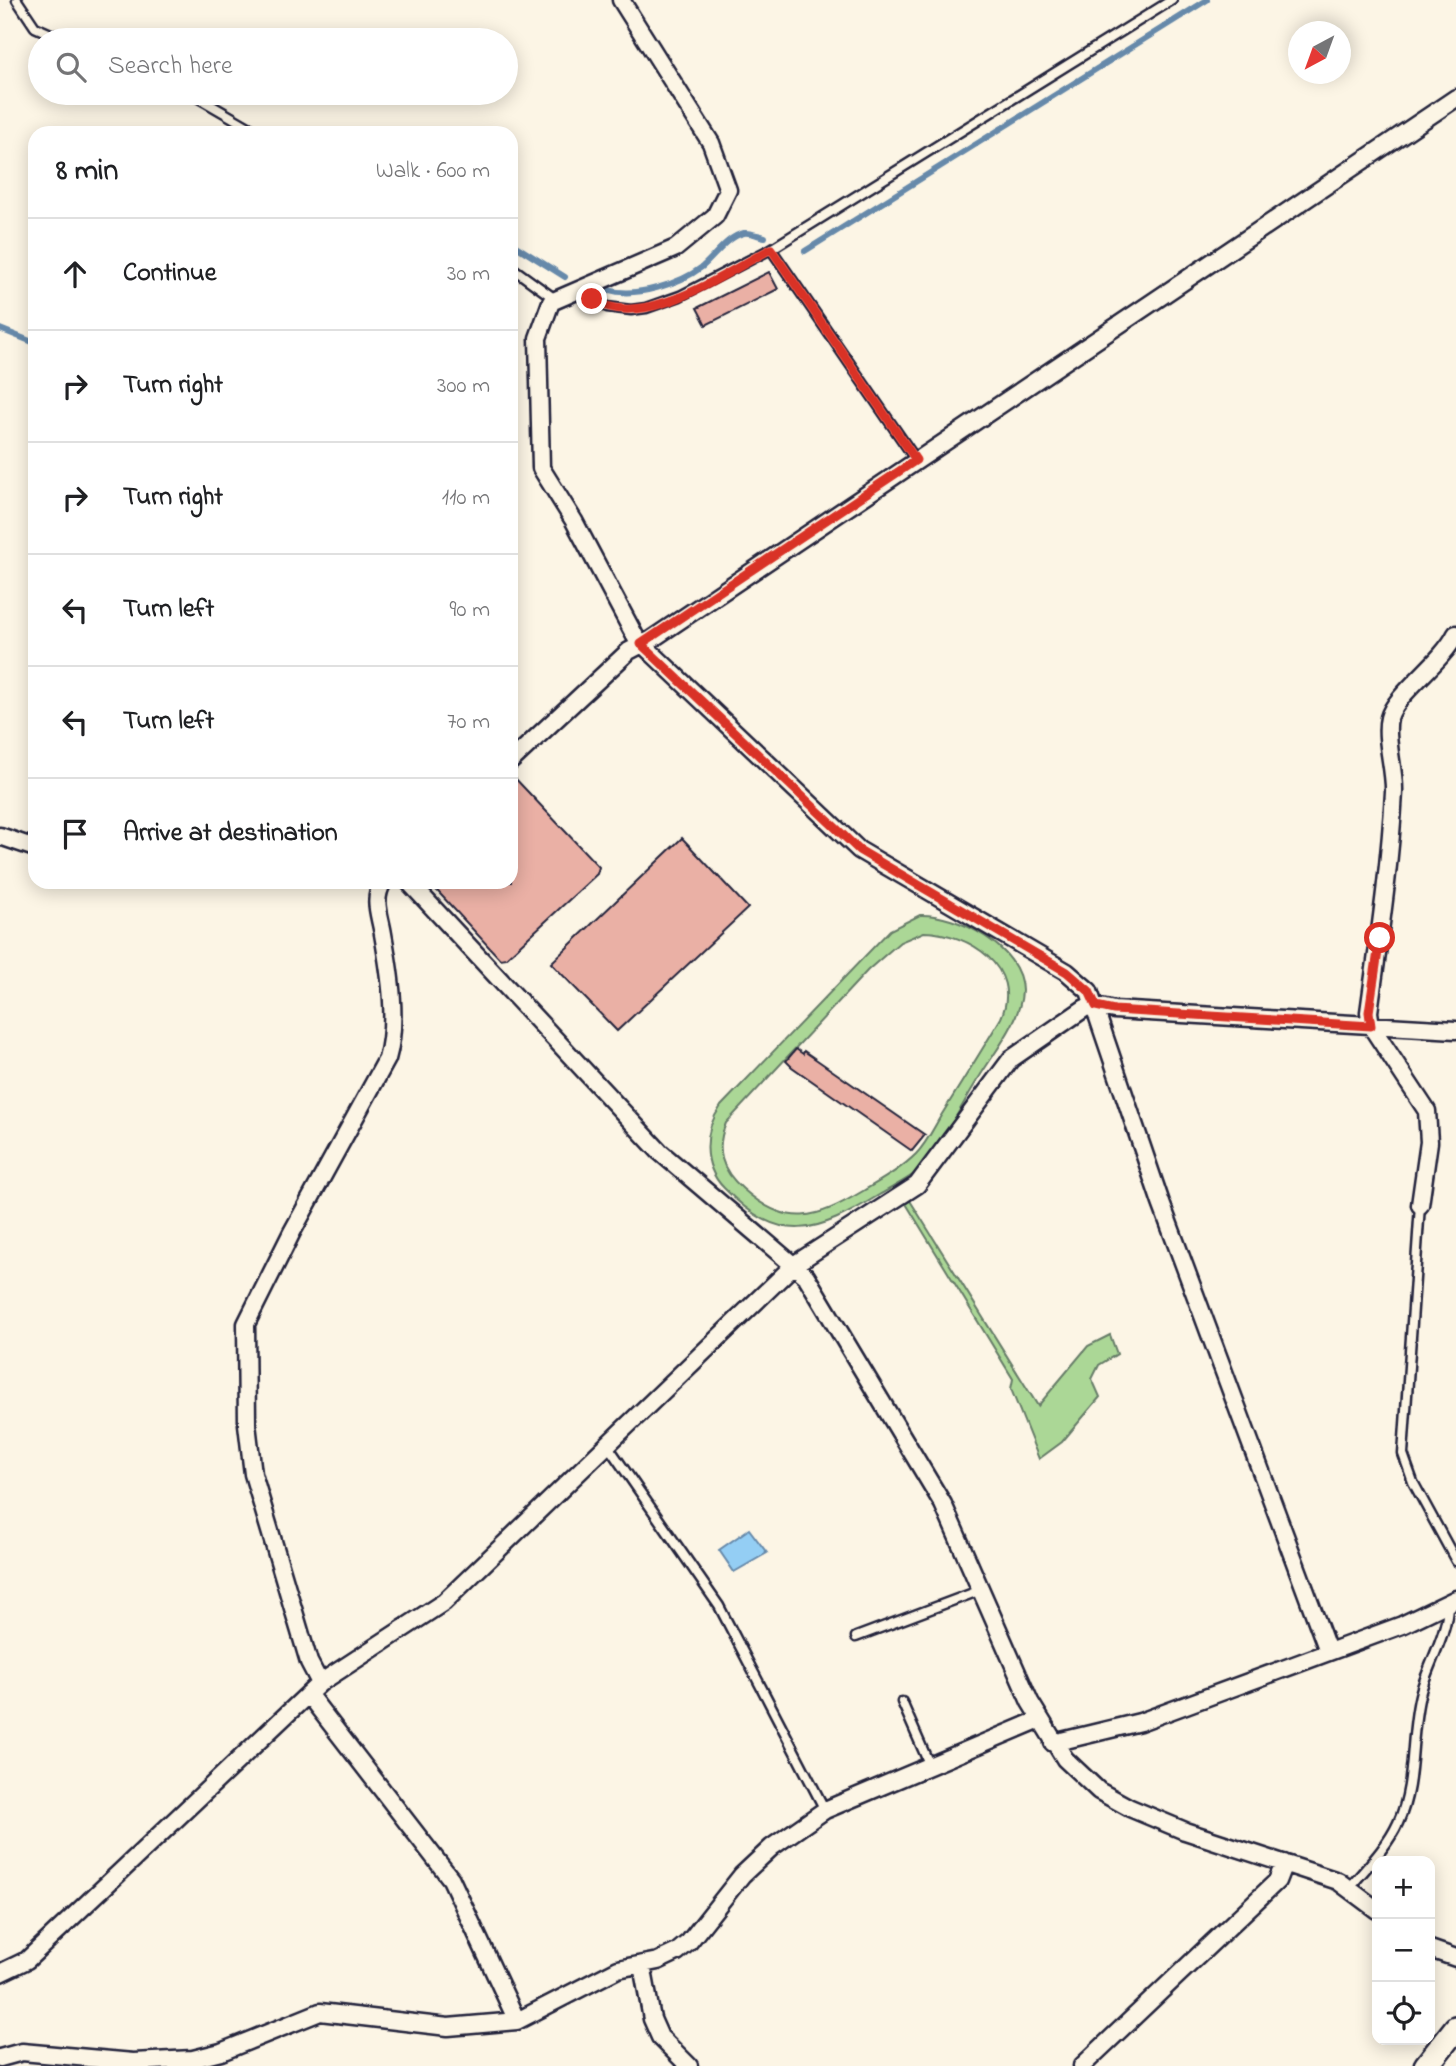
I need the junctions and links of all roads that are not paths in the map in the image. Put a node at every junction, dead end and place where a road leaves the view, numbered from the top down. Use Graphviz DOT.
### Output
graph roads {
  1 [pos="17,0"];
  2 [pos="621,0"];
  3 [pos="1172,0"];
  4 [pos="37,28"];
  5 [pos="1456,98"];
  6 [pos="211,105"];
  7 [pos="247,126"];
  8 [pos="771,249"];
  9 [pos="518,272"];
  10 [pos="582,289"];
  11 [pos="555,299"];
  12 [pos="916,460"];
  13 [pos="1456,634"];
  14 [pos="641,644"];
  15 [pos="518,754"];
  16 [pos="0,836"];
  17 [pos="28,846"];
  18 [pos="377,889"];
  19 [pos="416,889"];
  20 [pos="1096,1006"];
  21 [pos="1371,1026"];
  22 [pos="1456,1030"];
  23 [pos="1420,1205"];
  24 [pos="795,1264"];
  25 [pos="608,1446"];
  26 [pos="1456,1561"];
  27 [pos="982,1589"];
  28 [pos="1452,1602"];
  29 [pos="856,1637"];
  30 [pos="1328,1651"];
  31 [pos="314,1688"];
  32 [pos="902,1702"];
  33 [pos="1038,1720"];
  34 [pos="1053,1743"];
  35 [pos="930,1766"];
  36 [pos="825,1810"];
  37 [pos="1284,1863"];
  38 [pos="1350,1887"];
  39 [pos="1372,1906"];
  40 [pos="1435,1951"];
  41 [pos="1456,1958"];
  42 [pos="642,1965"];
  43 [pos="0,1973"];
  44 [pos="517,2021"];
  45 [pos="1456,2028"];
  46 [pos="0,2058"];
  47 [pos="688,2066"];
  48 [pos="1082,2066"];
  49 [pos="1426,2066"];
  1 -- 4 [label="lane"];
  2 -- 10 [label="street"];
  3 -- 8 [label="lane"];
  5 -- 12 [label="street"];
  6 -- 7 [label="lane"];
  8 -- 10 [label="lane"];
  8 -- 12 [label="lane"];
  9 -- 11 [label="lane"];
  10 -- 11 [label="street"];
  11 -- 14 [label="street"];
  12 -- 14 [label="street"];
  13 -- 21 [label="street"];
  14 -- 15 [label="street"];
  14 -- 20 [label="street"];
  16 -- 17 [label="street"];
  18 -- 31 [label="street"];
  19 -- 24 [label="street"];
  20 -- 21 [label="street"];
  20 -- 24 [label="street"];
  20 -- 30 [label="street"];
  21 -- 22 [label="street"];
  21 -- 23 [label="street"];
  23 -- 26 [label="lane"];
  24 -- 25 [label="street"];
  24 -- 27 [label="street"];
  25 -- 31 [label="street"];
  25 -- 36 [label="lane"];
  27 -- 29 [label="lane"];
  27 -- 33 [label="street"];
  28 -- 30 [label="street"];
  28 -- 38 [label="lane"];
  30 -- 34 [label="street"];
  31 -- 43 [label="street"];
  31 -- 44 [label="street"];
  32 -- 35 [label="lane"];
  33 -- 34 [label="street"];
  33 -- 35 [label="street"];
  34 -- 37 [label="street"];
  35 -- 36 [label="street"];
  36 -- 42 [label="street"];
  37 -- 38 [label="street"];
  37 -- 48 [label="street"];
  38 -- 39 [label="street"];
  40 -- 41 [label="street"];
  42 -- 44 [label="street"];
  42 -- 47 [label="street"];
  44 -- 46 [label="street"];
  45 -- 49 [label="main road"];
}
